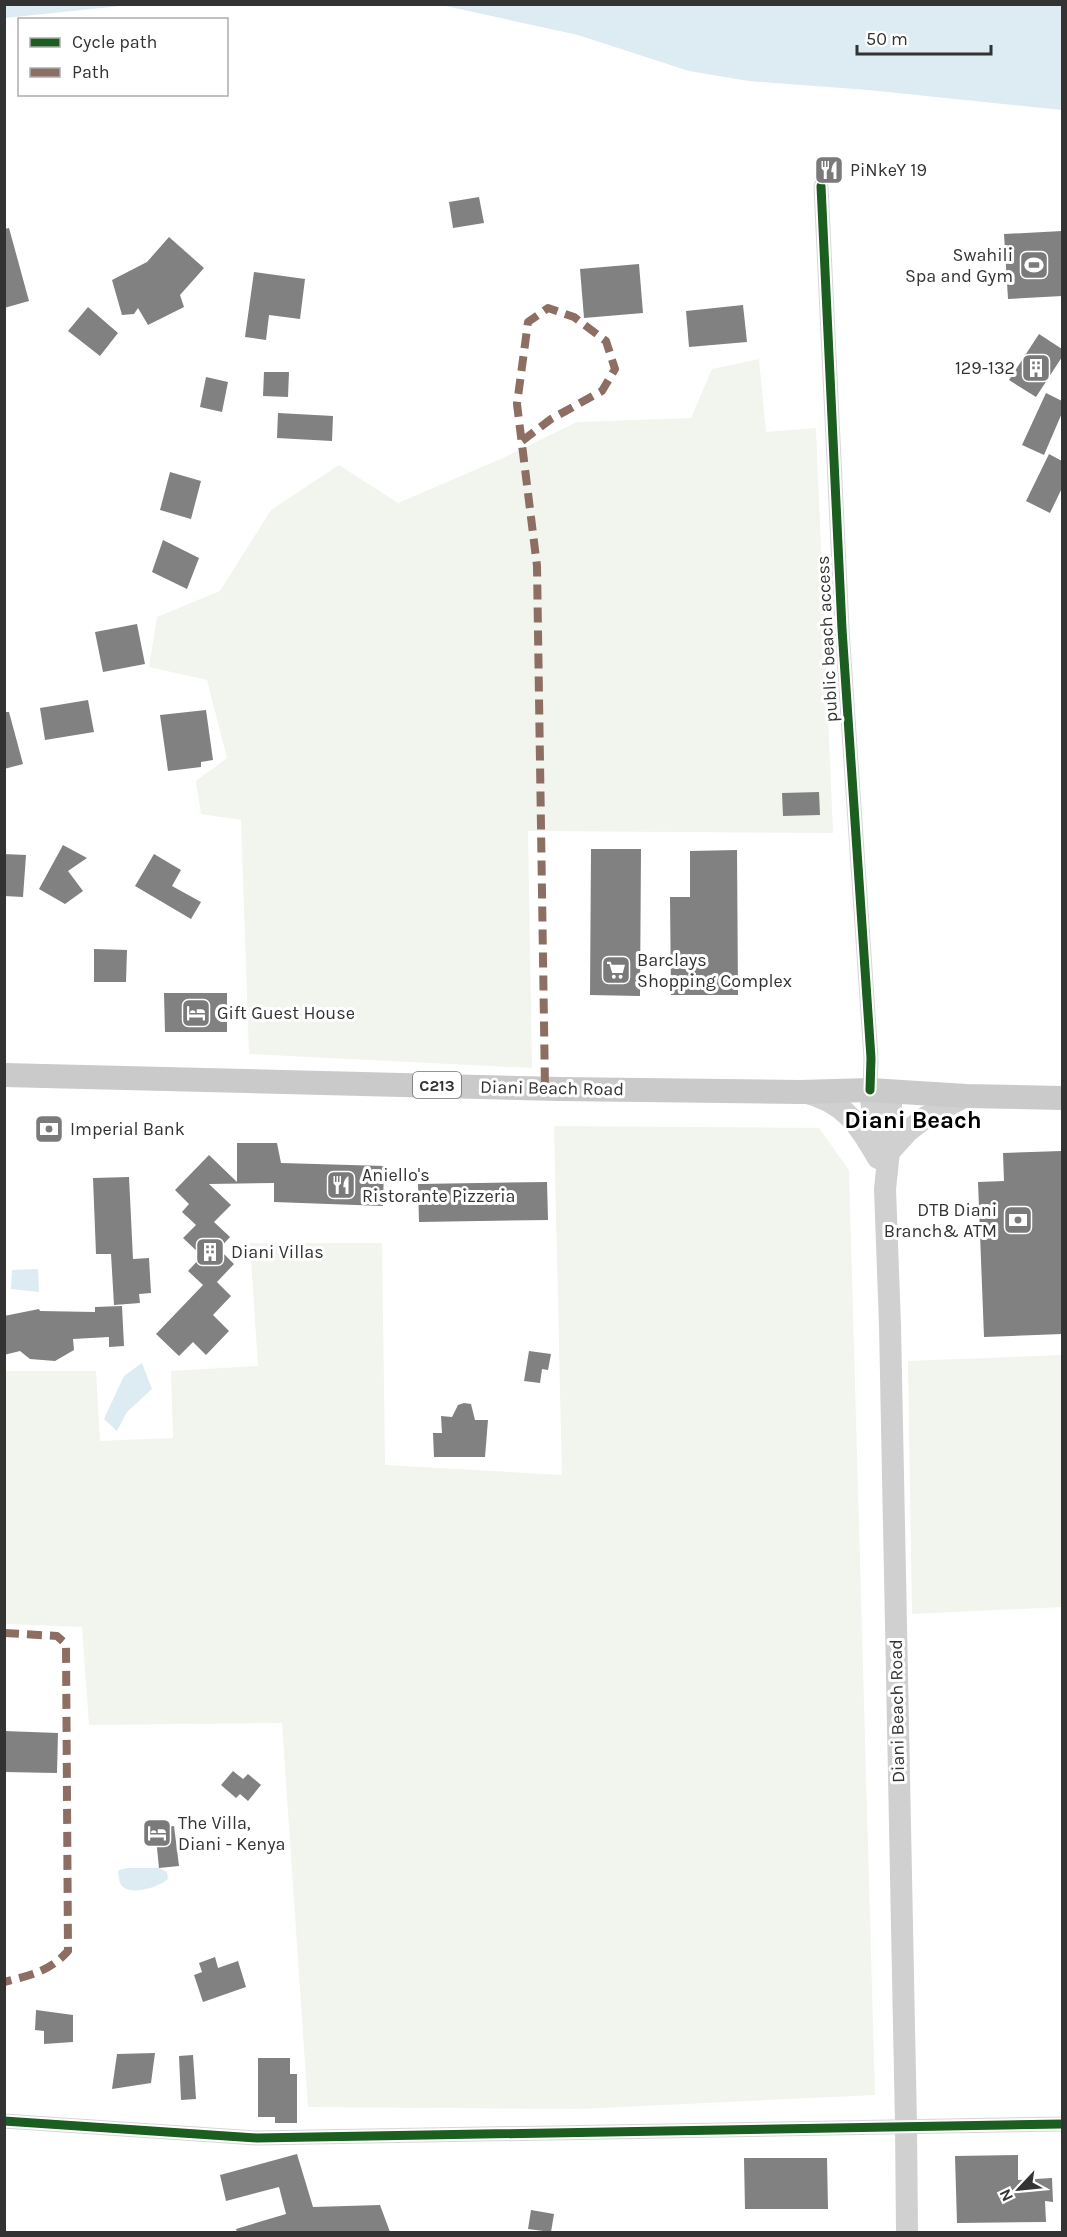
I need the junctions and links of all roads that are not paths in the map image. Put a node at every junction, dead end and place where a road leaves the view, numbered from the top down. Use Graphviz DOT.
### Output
graph roads {
  1 [pos="821,186"];
  2 [pos="871,1058"];
  3 [pos="4,1075"];
  4 [pos="881,1090"];
  5 [pos="800,1092"];
  6 [pos="966,1096"];
  7 [pos="1062,1098"];
  8 [pos="883,1156"];
  9 [pos="4,2121"];
  10 [pos="1062,2124"];
  11 [pos="906,2125"];
  12 [pos="907,2232"];
  1 -- 2 [label="street, public beach access"];
  2 -- 4 [label="street"];
  2 -- 4 [label="street, public beach access"];
  3 -- 5 [label="main road, Diani Beach Road / C213"];
  4 -- 5 [label="main road, Diani Beach Road / C213"];
  4 -- 6 [label="main road, Diani Beach Road / C213"];
  4 -- 8 [label="main road"];
  5 -- 8 [label="main road"];
  6 -- 7 [label="main road, Diani Beach Road / C213"];
  6 -- 8 [label="main road"];
  8 -- 11 [label="main road, Diani Beach Road"];
  9 -- 11 [label="street"];
  10 -- 11 [label="street"];
  11 -- 12 [label="main road, Diani Beach Road"];
}
